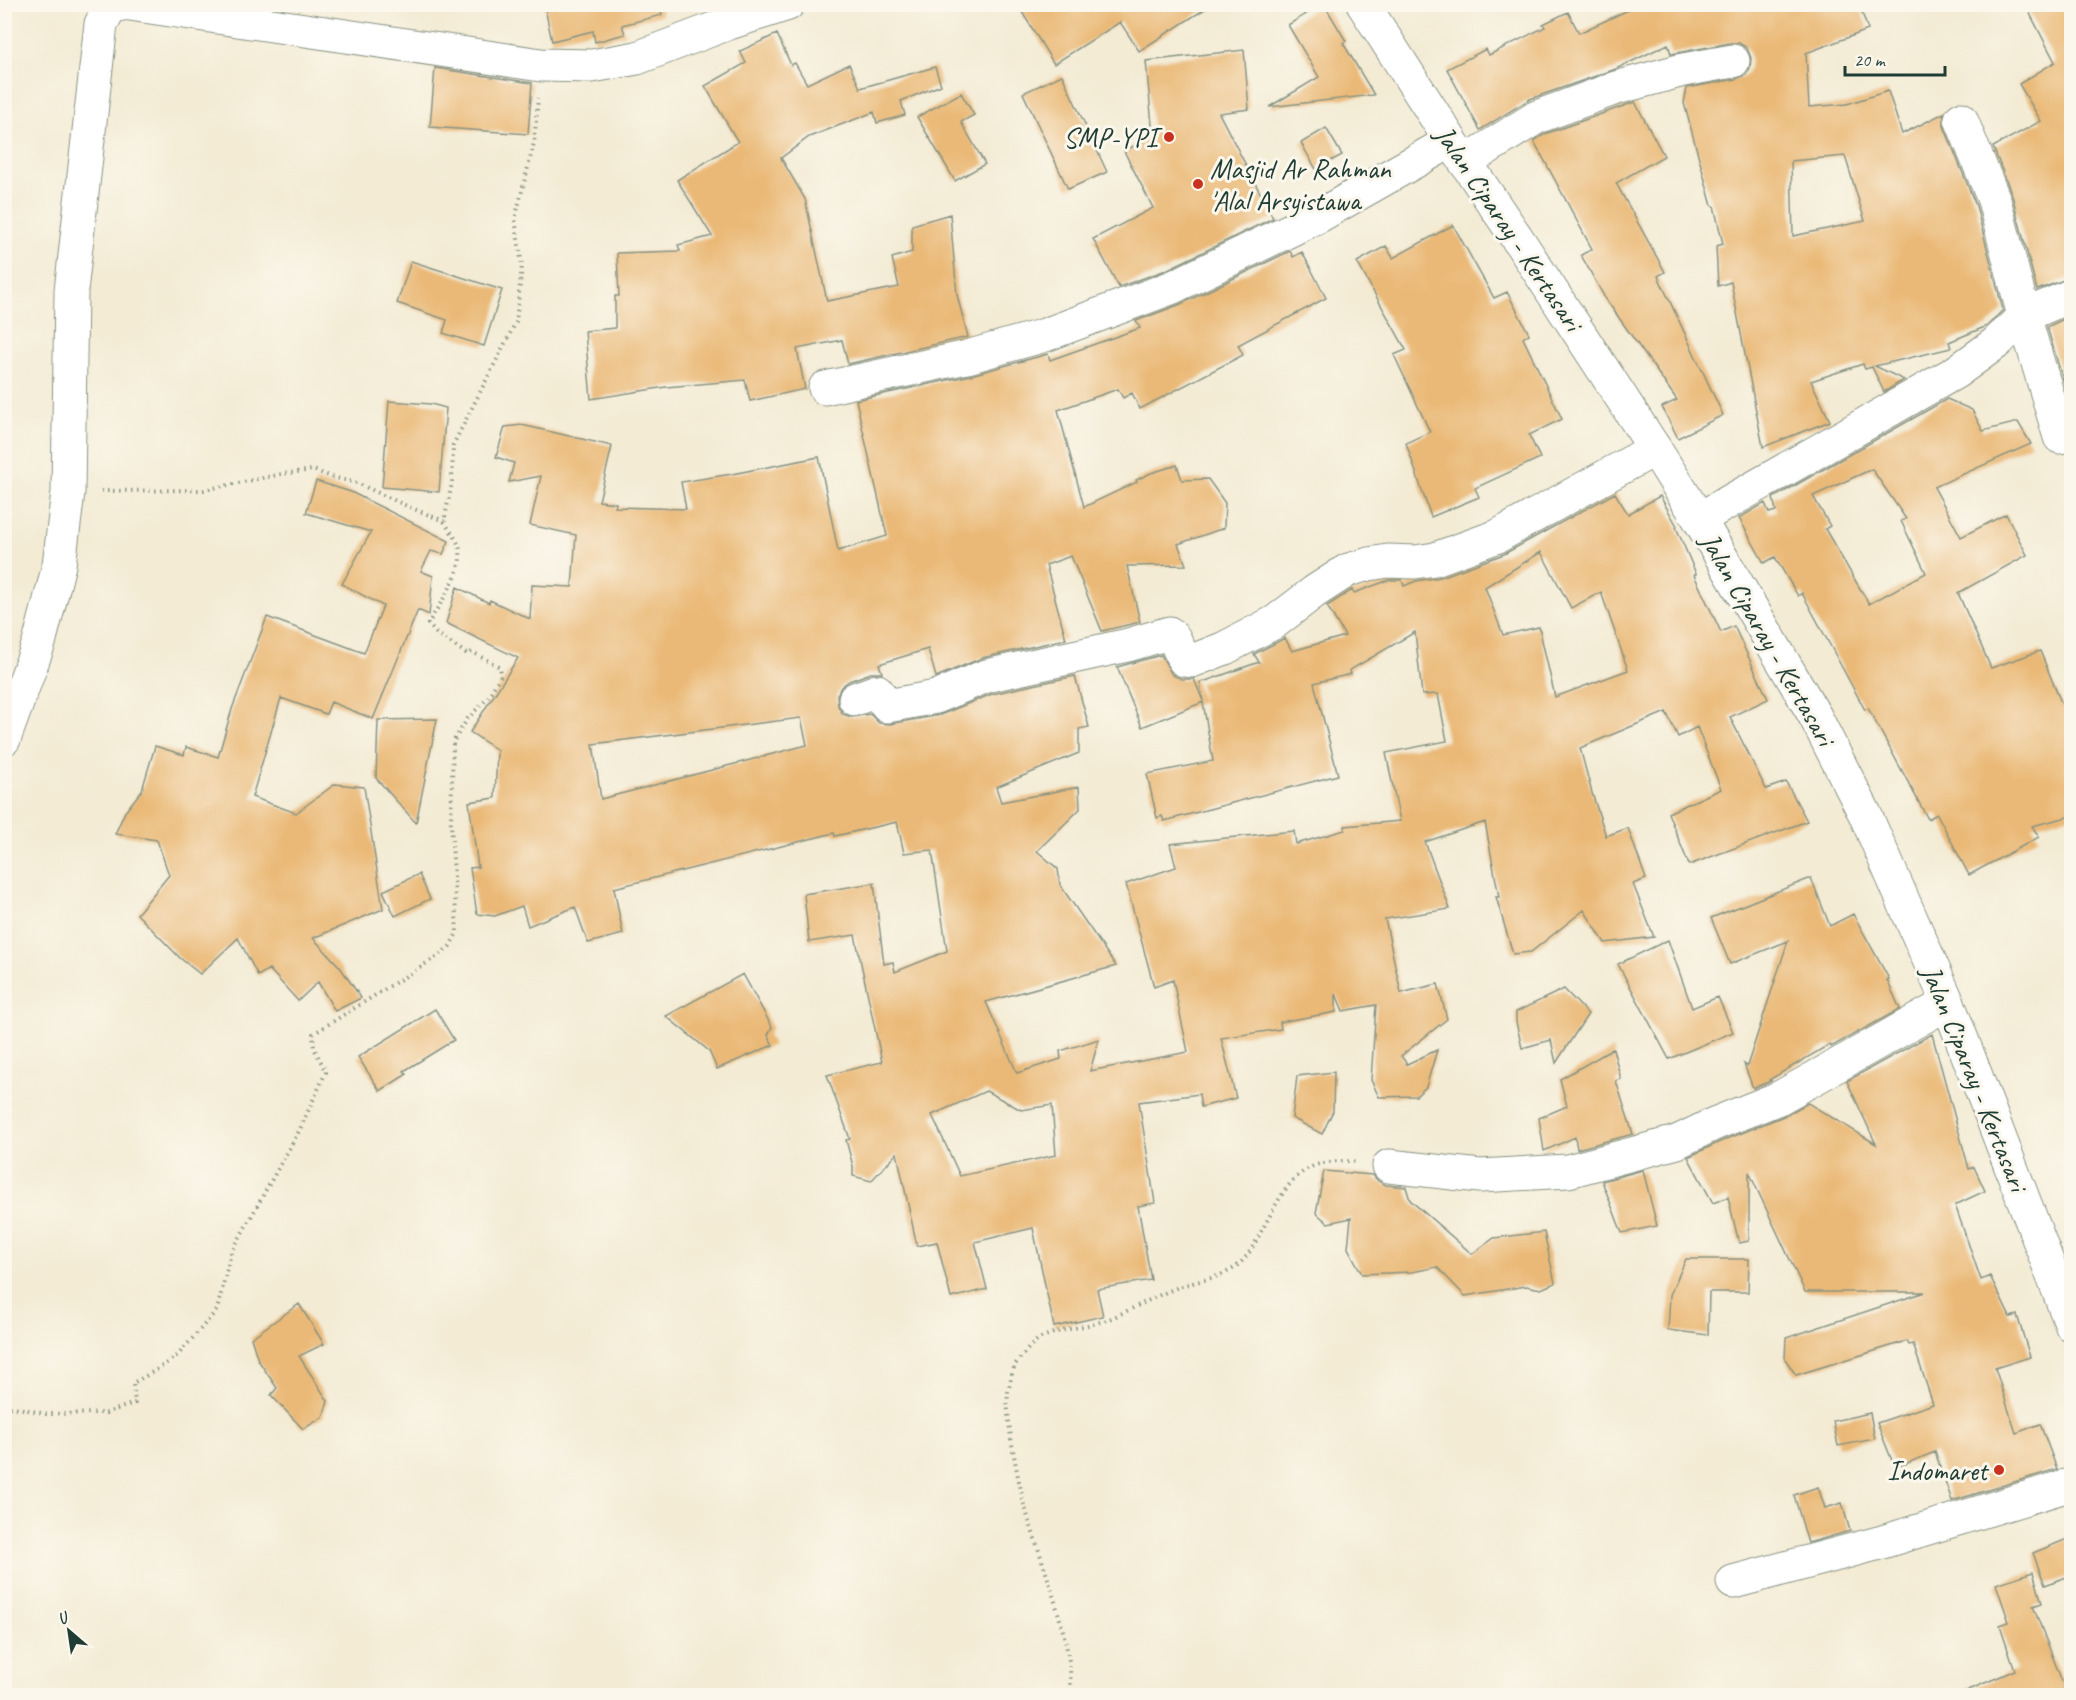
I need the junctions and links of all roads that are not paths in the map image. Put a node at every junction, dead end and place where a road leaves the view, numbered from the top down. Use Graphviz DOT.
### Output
graph roads {
  1 [pos="788,4"];
  2 [pos="1363,4"];
  3 [pos="116,5"];
  4 [pos="1733,61"];
  5 [pos="1961,119"];
  6 [pos="1458,151"];
  7 [pos="2072,295"];
  8 [pos="2024,316"];
  9 [pos="825,388"];
  10 [pos="2060,436"];
  11 [pos="1655,449"];
  12 [pos="1699,519"];
  13 [pos="855,699"];
  14 [pos="4,739"];
  15 [pos="1948,1003"];
  16 [pos="1389,1166"];
  17 [pos="2072,1326"];
  18 [pos="2072,1484"];
  19 [pos="1733,1582"];
  1 -- 3 [label="street"];
  2 -- 6 [label="street, Jalan Ciparay - Kertasari"];
  3 -- 14 [label="street"];
  4 -- 6 [label="street"];
  5 -- 8 [label="street"];
  6 -- 9 [label="street"];
  6 -- 11 [label="street, Jalan Ciparay - Kertasari"];
  7 -- 8 [label="street"];
  8 -- 10 [label="street"];
  8 -- 12 [label="street"];
  11 -- 12 [label="street, Jalan Ciparay - Kertasari"];
  11 -- 13 [label="street"];
  12 -- 15 [label="street, Jalan Ciparay - Kertasari"];
  15 -- 16 [label="street"];
  15 -- 17 [label="street, Jalan Ciparay - Kertasari"];
  18 -- 19 [label="street"];
}
